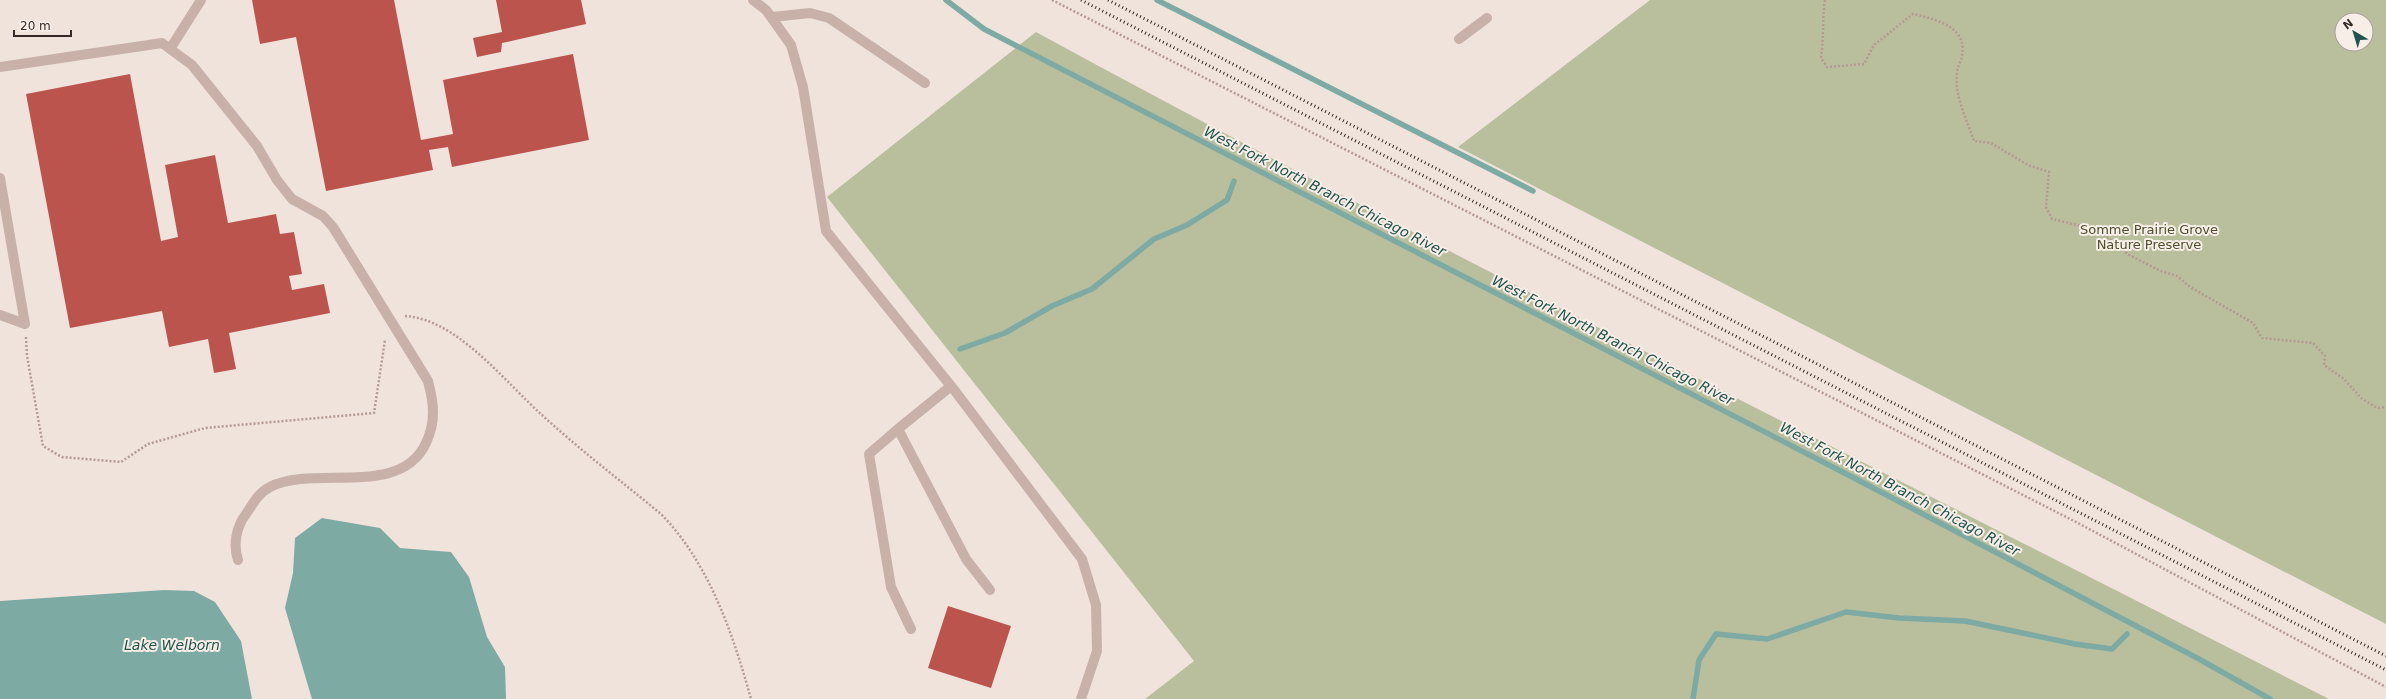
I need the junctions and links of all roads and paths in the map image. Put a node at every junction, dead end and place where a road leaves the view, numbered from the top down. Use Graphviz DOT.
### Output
graph roads {
  1 [pos="201,0"];
  2 [pos="753,0"];
  3 [pos="1052,0"];
  4 [pos="1825,0"];
  5 [pos="772,17"];
  6 [pos="1487,18"];
  7 [pos="1459,39"];
  8 [pos="170,49"];
  9 [pos="0,67"];
  10 [pos="925,83"];
  11 [pos="0,178"];
  12 [pos="0,315"];
  13 [pos="25,324"];
  14 [pos="27,356"];
  15 [pos="952,386"];
  16 [pos="2386,407"];
  17 [pos="898,429"];
  18 [pos="238,560"];
  19 [pos="990,590"];
  20 [pos="911,629"];
  21 [pos="2386,686"];
  22 [pos="1081,699"];
  1 -- 8 [label="lane"];
  2 -- 5 [label="lane"];
  3 -- 21 [label="path"];
  4 -- 16 [label="path"];
  5 -- 10 [label="lane"];
  5 -- 15 [label="lane"];
  6 -- 7 [label="lane"];
  8 -- 9 [label="lane"];
  8 -- 18 [label="lane"];
  11 -- 13 [label="lane"];
  12 -- 13 [label="lane"];
  13 -- 14 [label="path"];
  15 -- 17 [label="lane"];
  15 -- 22 [label="lane"];
  17 -- 19 [label="lane"];
  17 -- 20 [label="lane"];
}
